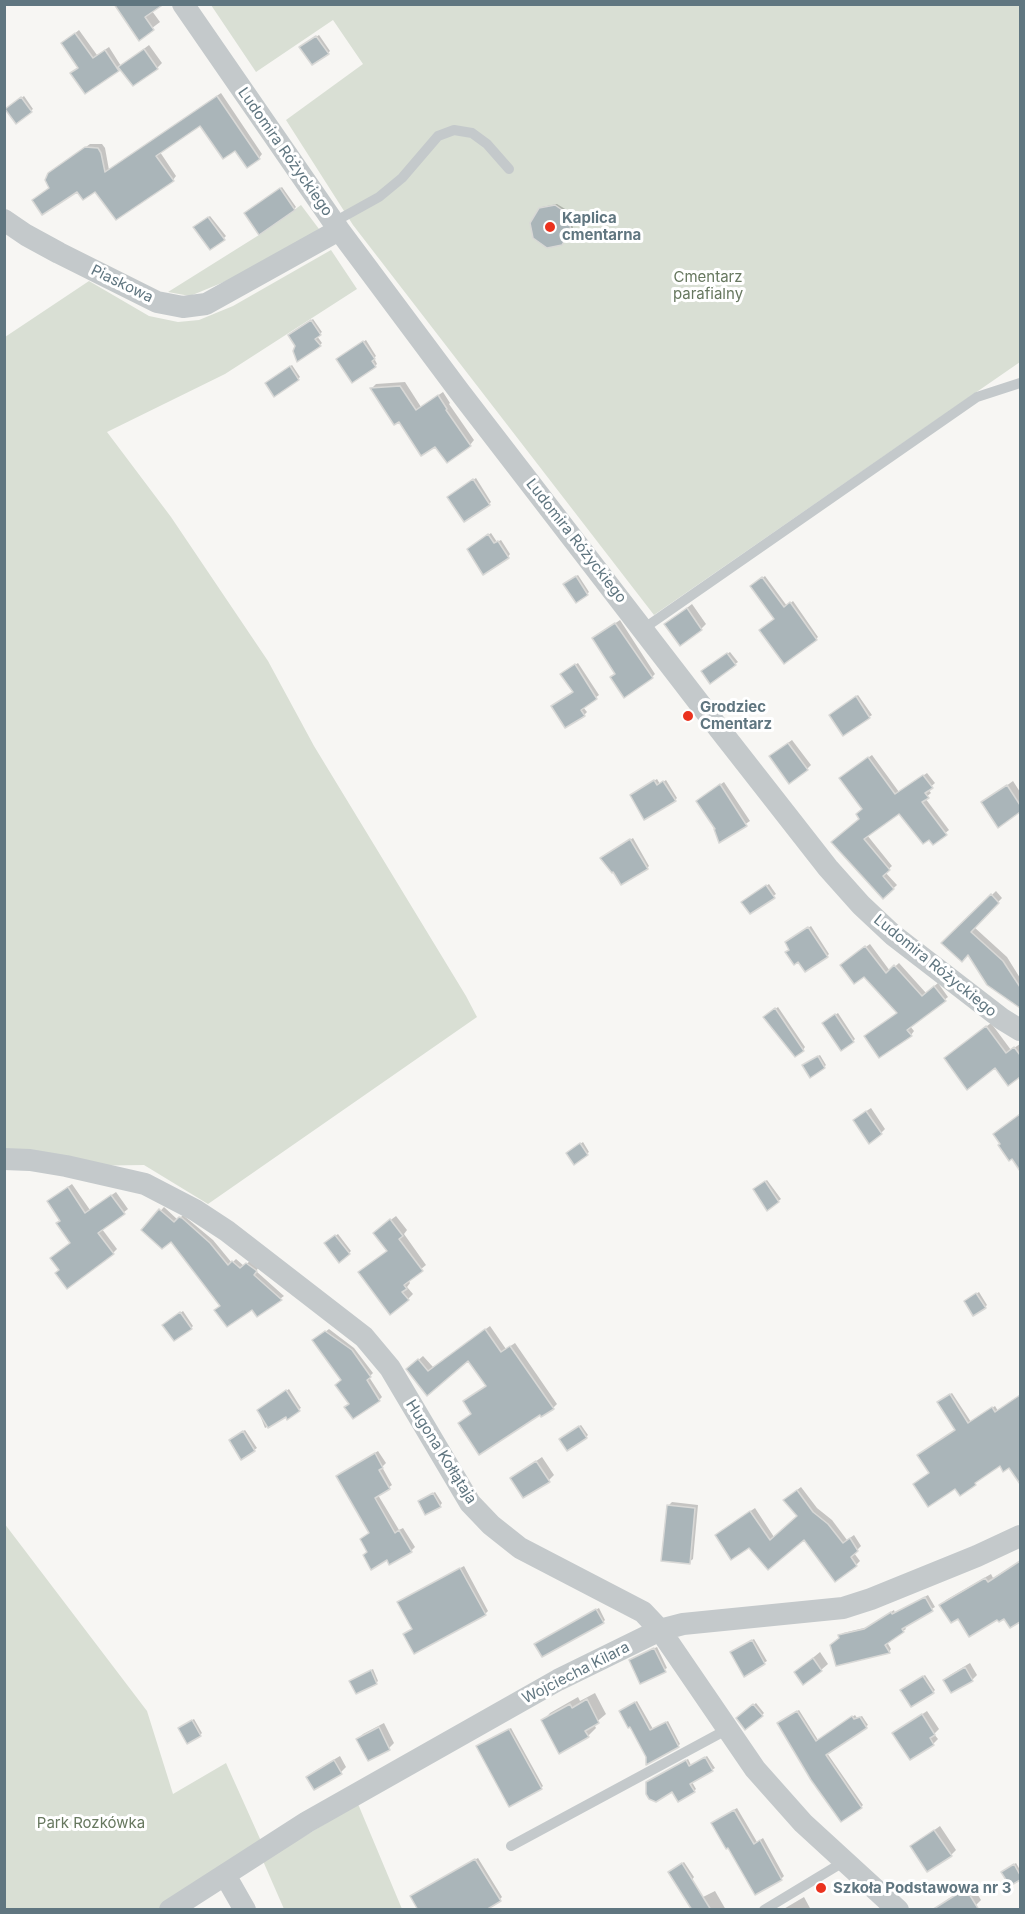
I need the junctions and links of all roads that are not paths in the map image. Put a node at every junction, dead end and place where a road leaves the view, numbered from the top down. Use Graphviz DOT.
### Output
graph roads {
  1 [pos="183,4"];
  2 [pos="509,169"];
  3 [pos="4,220"];
  4 [pos="337,226"];
  5 [pos="1020,382"];
  6 [pos="643,629"];
  7 [pos="1020,1030"];
  8 [pos="4,1160"];
  9 [pos="1020,1536"];
  10 [pos="660,1630"];
  11 [pos="728,1729"];
  12 [pos="512,1846"];
  13 [pos="845,1861"];
  14 [pos="225,1875"];
  15 [pos="170,1910"];
  16 [pos="245,1910"];
  17 [pos="764,1910"];
  18 [pos="898,1910"];
  1 -- 4 [label="street, Ludomira Różyckiego"];
  2 -- 4 [label="lane"];
  3 -- 4 [label="street, Piaskowa"];
  4 -- 6 [label="street, Ludomira Różyckiego"];
  5 -- 6 [label="lane"];
  6 -- 7 [label="street, Ludomira Różyckiego"];
  8 -- 10 [label="street, Hugona Kołłątaja"];
  9 -- 10 [label="street, Wojciecha Kilara"];
  10 -- 11 [label="street, Hugona Kołłątaja"];
  10 -- 14 [label="street, Wojciecha Kilara"];
  11 -- 12 [label="lane"];
  11 -- 13 [label="street, Hugona Kołłątaja"];
  13 -- 17 [label="lane"];
  13 -- 18 [label="street, Hugona Kołłątaja"];
  14 -- 15 [label="street, Wojciecha Kilara"];
  14 -- 16 [label="street"];
}
